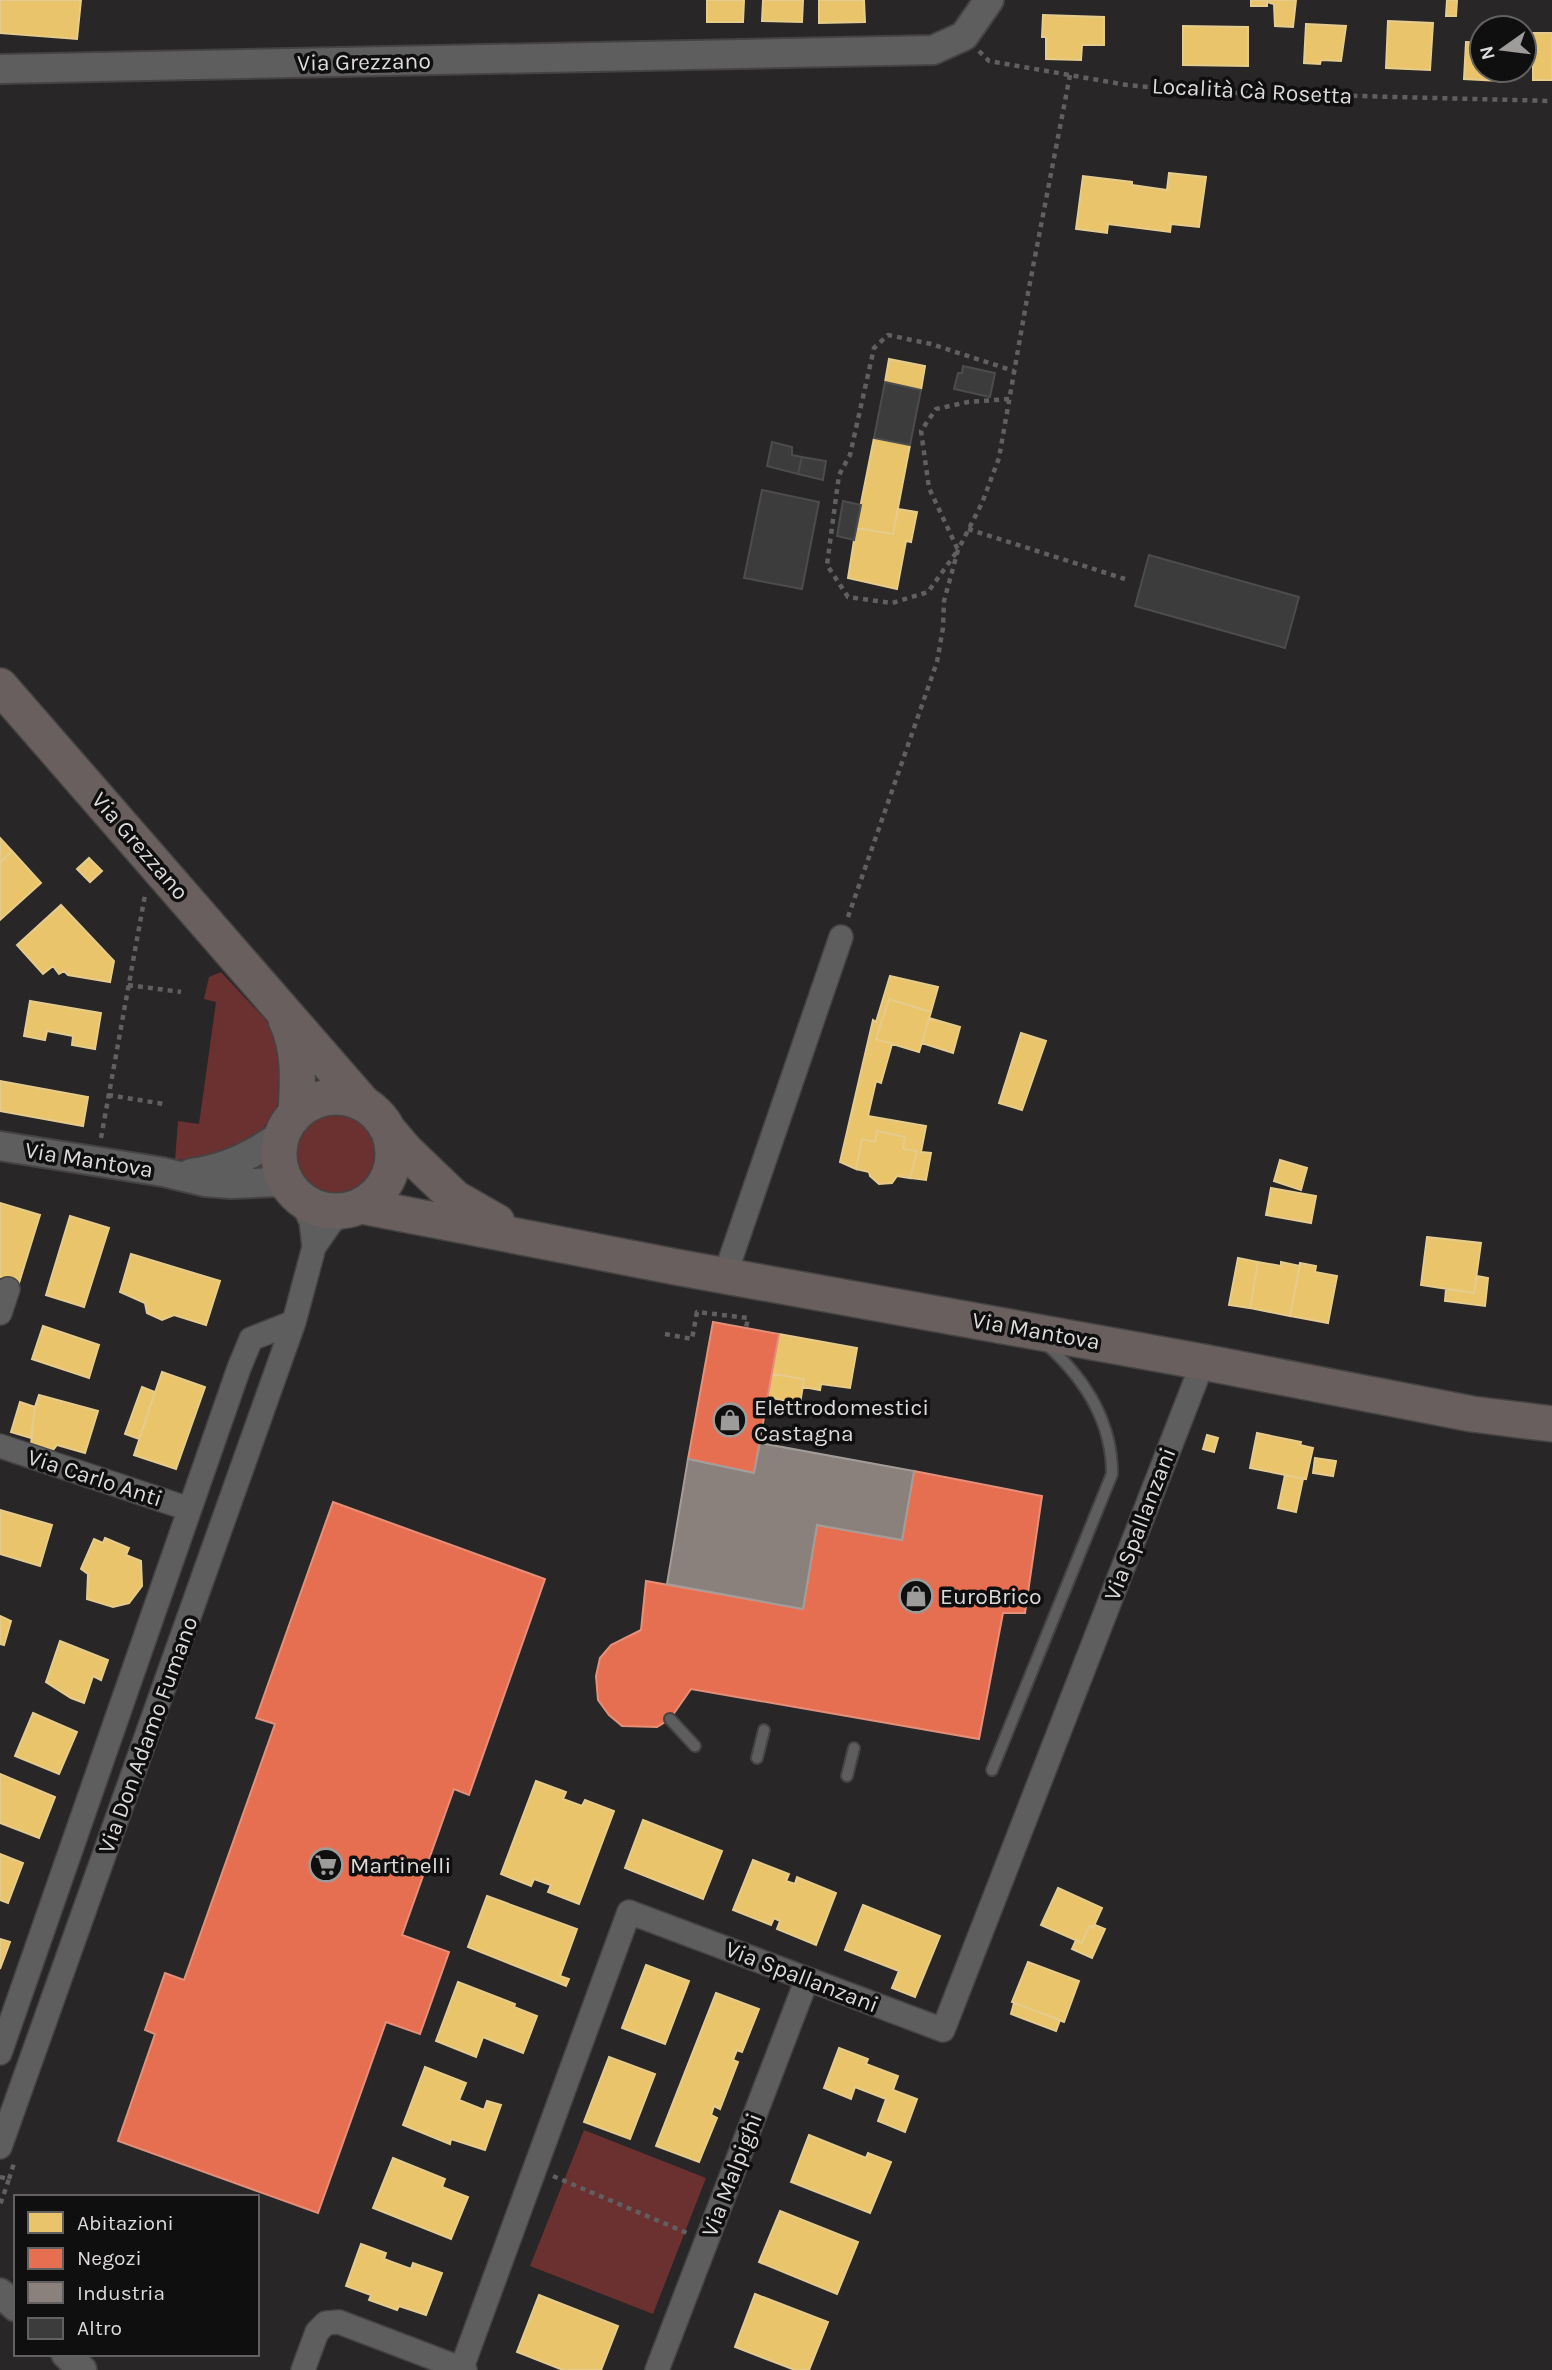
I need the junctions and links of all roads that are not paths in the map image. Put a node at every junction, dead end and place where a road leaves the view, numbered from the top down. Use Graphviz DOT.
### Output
graph roads {
  1 [pos="989,0"];
  2 [pos="0,69"];
  3 [pos="0,686"];
  4 [pos="841,937"];
  5 [pos="279,1008"];
  6 [pos="363,1103"];
  7 [pos="289,1123"];
  8 [pos="389,1131"];
  9 [pos="0,1146"];
  10 [pos="178,1175"];
  11 [pos="294,1192"];
  12 [pos="359,1207"];
  13 [pos="521,1236"];
  14 [pos="314,1248"];
  15 [pos="725,1275"];
  16 [pos="8,1289"];
  17 [pos="0,1313"];
  18 [pos="294,1322"];
  19 [pos="1031,1330"];
  20 [pos="1203,1362"];
  21 [pos="1552,1424"];
  22 [pos="0,1446"];
  23 [pos="189,1509"];
  24 [pos="670,1719"];
  25 [pos="764,1730"];
  26 [pos="695,1746"];
  27 [pos="854,1748"];
  28 [pos="757,1758"];
  29 [pos="992,1770"];
  30 [pos="847,1776"];
  31 [pos="807,1979"];
  32 [pos="0,2053"];
  33 [pos="0,2147"];
  34 [pos="0,2293"];
  35 [pos="14,2306"];
  36 [pos="67,2356"];
  37 [pos="82,2370"];
  38 [pos="303,2370"];
  39 [pos="463,2370"];
  40 [pos="657,2370"];
  1 -- 2 [label="street, Via Grezzano"];
  3 -- 5 [label="main road, Via Grezzano"];
  4 -- 15 [label="street"];
  5 -- 6 [label="main road, Via Grezzano"];
  5 -- 7 [label="main road, Via Grezzano"];
  6 -- 7 [label="main road"];
  6 -- 8 [label="main road"];
  7 -- 10 [label="street, Via Mantova"];
  7 -- 11 [label="main road"];
  8 -- 12 [label="main road"];
  8 -- 13 [label="main road, Via Mantova"];
  9 -- 10 [label="street, Via Mantova"];
  10 -- 11 [label="street, Via Mantova"];
  11 -- 12 [label="main road"];
  11 -- 14 [label="street, Via Don Adamo Fumano"];
  12 -- 13 [label="main road, Via Mantova"];
  12 -- 14 [label="street, Via Don Adamo Fumano"];
  13 -- 15 [label="main road, Via Mantova"];
  14 -- 18 [label="street, Via Don Adamo Fumano"];
  15 -- 19 [label="main road, Via Mantova"];
  16 -- 17 [label="street"];
  18 -- 23 [label="street, Via Don Adamo Fumano"];
  18 -- 33 [label="street, Via Don Adamo Fumano"];
  19 -- 20 [label="main road, Via Mantova"];
  19 -- 29 [label="lane"];
  20 -- 21 [label="main road, Via Mantova"];
  20 -- 31 [label="street, Via Spallanzani"];
  22 -- 23 [label="street, Via Carlo Anti"];
  23 -- 32 [label="street, Via Don Adamo Fumano"];
  24 -- 26 [label="lane"];
  25 -- 28 [label="lane"];
  27 -- 30 [label="lane"];
  31 -- 39 [label="street, Via Spallanzani"];
  31 -- 40 [label="street, Via Malpighi"];
  34 -- 35 [label="street"];
  36 -- 37 [label="street"];
  38 -- 39 [label="street, Via Spallanzani"];
}
